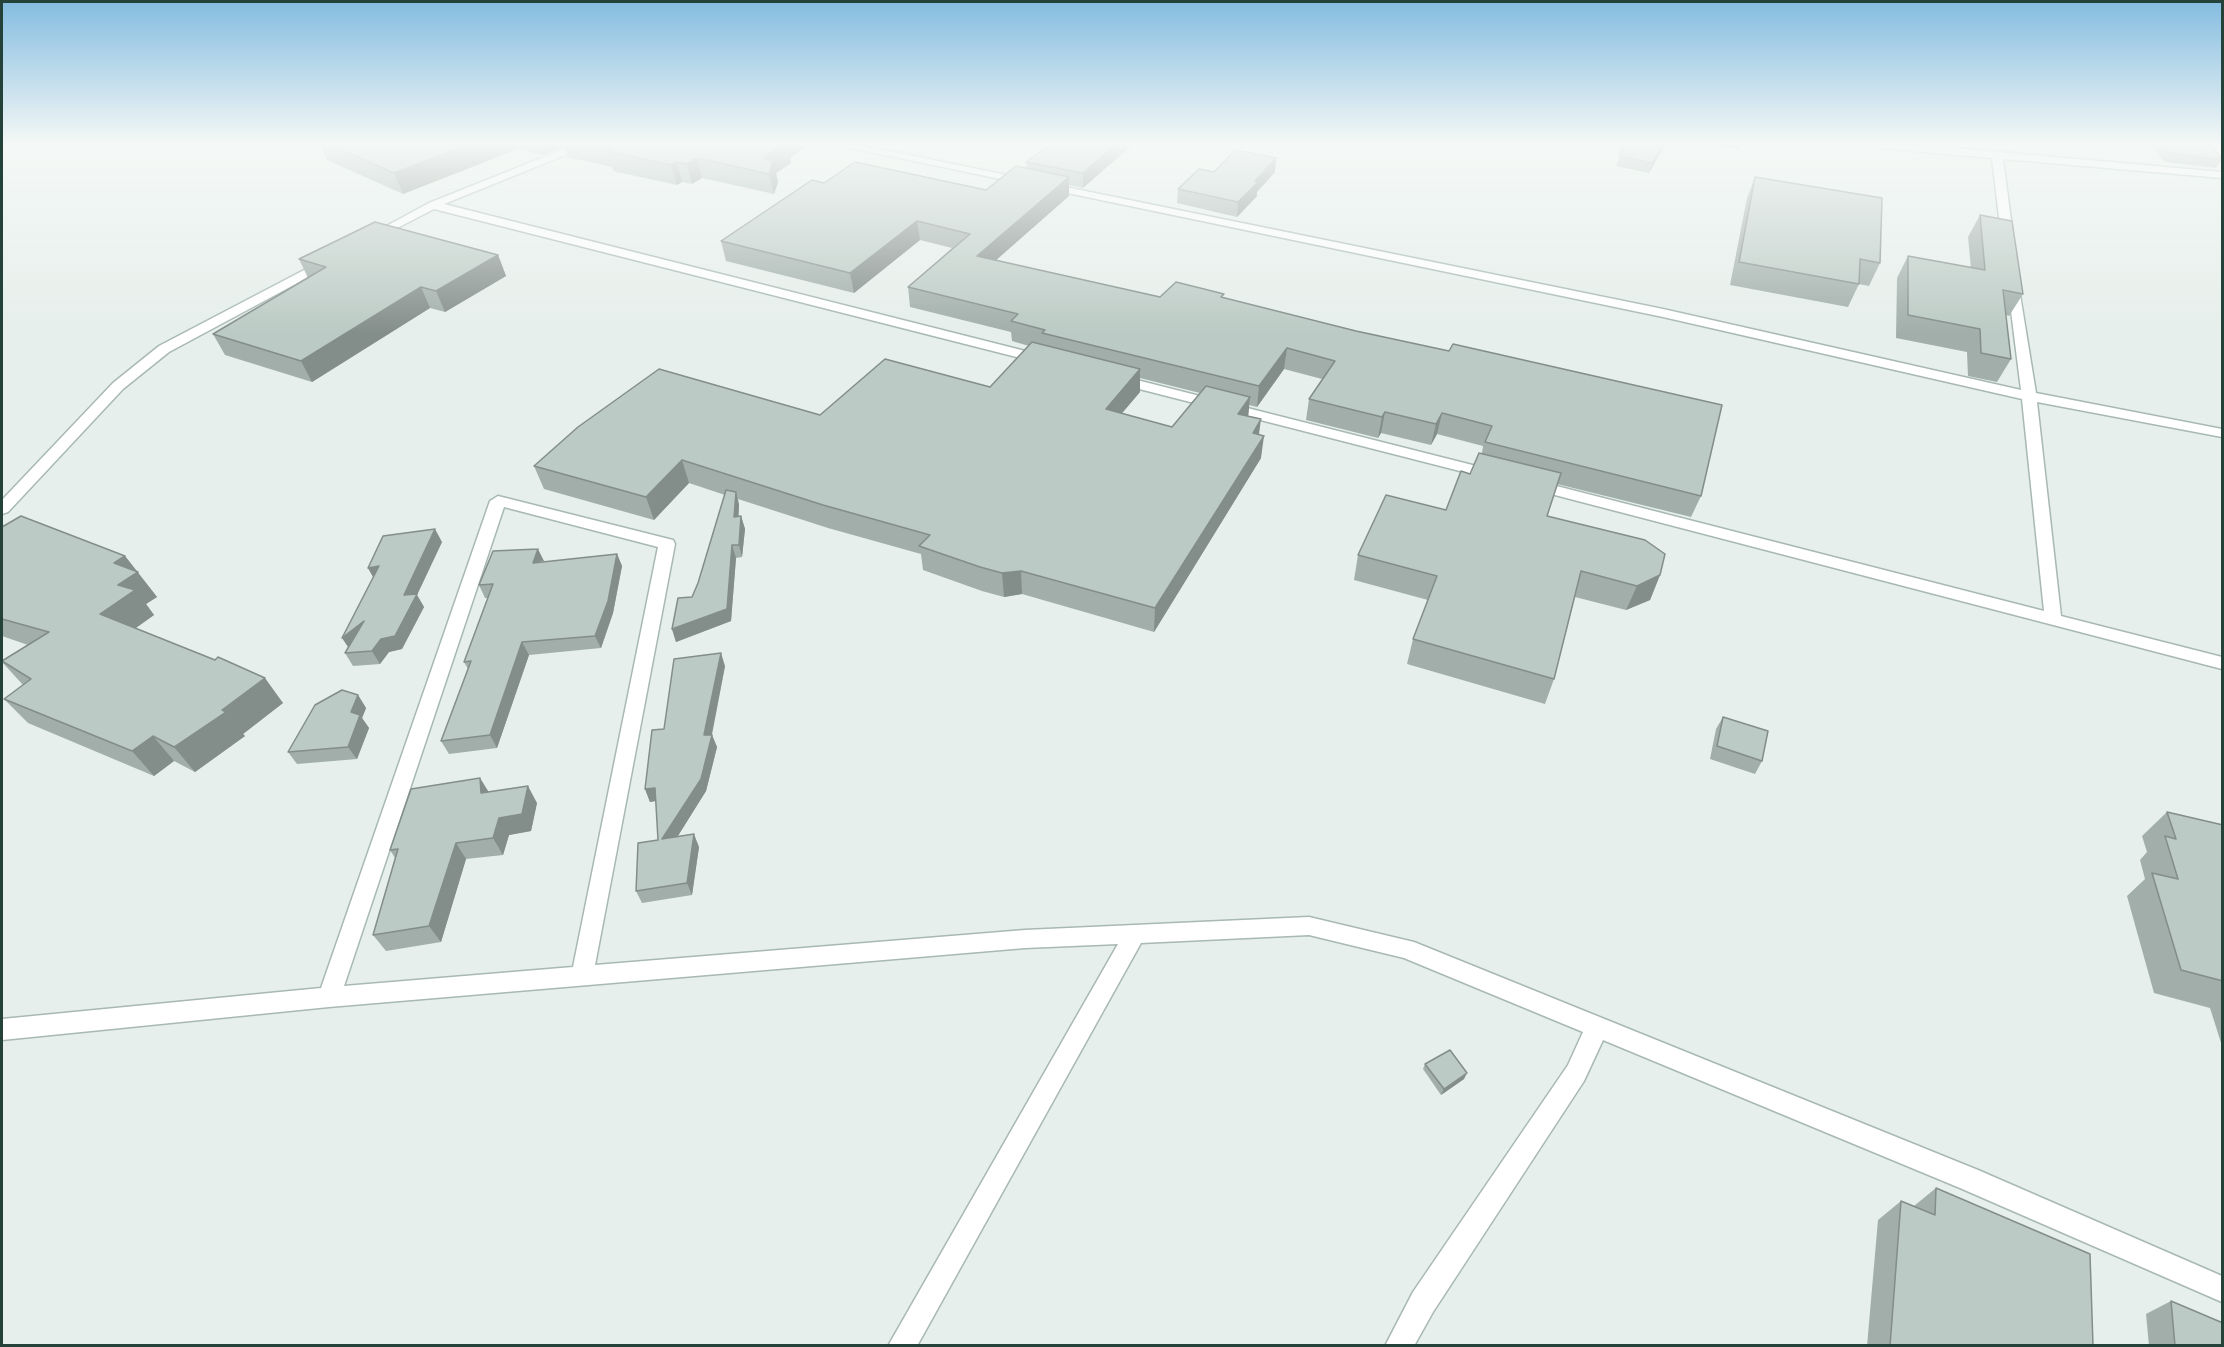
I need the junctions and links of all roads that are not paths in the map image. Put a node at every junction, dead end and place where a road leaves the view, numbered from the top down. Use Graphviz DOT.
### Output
graph roads {
  1 [pos="428,208"];
  2 [pos="444,208"];
  3 [pos="1146,208"];
  4 [pos="2004,208"];
  5 [pos="360,244"];
  6 [pos="340,255"];
  7 [pos="1058,364"];
  8 [pos="1104,376"];
  9 [pos="2029,396"];
  10 [pos="2223,433"];
  11 [pos="2,509"];
  12 [pos="2053,617"];
  13 [pos="2223,663"];
  14 [pos="1136,932"];
  15 [pos="582,976"];
  16 [pos="329,997"];
  17 [pos="1597,1028"];
  18 [pos="2,1030"];
  19 [pos="2223,1289"];
  20 [pos="902,1346"];
  21 [pos="1399,1346"];
  1 -- 5 [label="street"];
  2 -- 7 [label="street"];
  3 -- 9 [label="street"];
  4 -- 9 [label="street"];
  6 -- 11 [label="street"];
  8 -- 12 [label="street"];
  9 -- 10 [label="street"];
  9 -- 12 [label="street"];
  12 -- 13 [label="street"];
  14 -- 15 [label="street"];
  14 -- 17 [label="street"];
  14 -- 20 [label="street"];
  15 -- 16 [label="street"];
  15 -- 16 [label="street"];
  16 -- 18 [label="street"];
  17 -- 19 [label="street"];
  17 -- 21 [label="street"];
}
